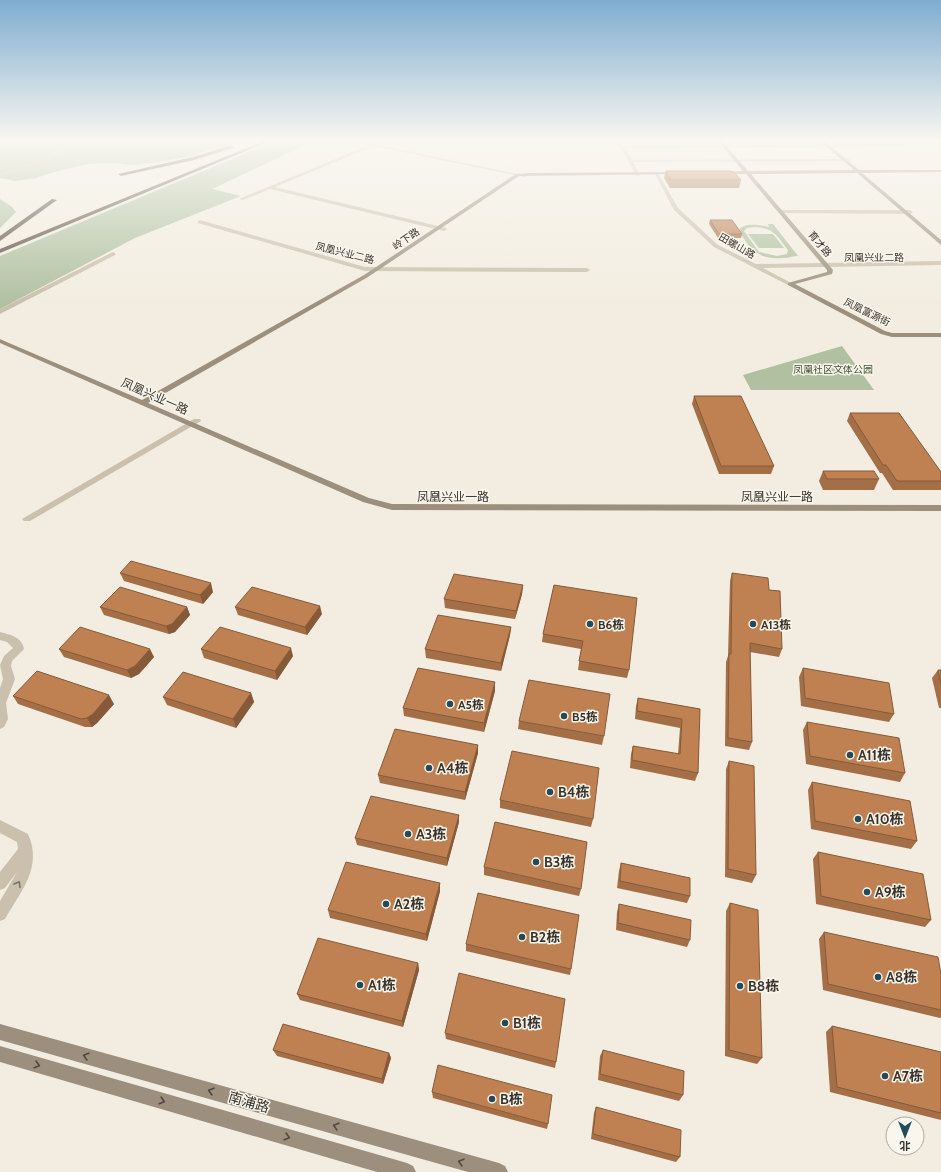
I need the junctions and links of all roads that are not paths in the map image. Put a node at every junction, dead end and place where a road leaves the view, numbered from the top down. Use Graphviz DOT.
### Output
graph roads {
  1 [pos="123,196"];
  2 [pos="135,196"];
  3 [pos="249,196"];
  4 [pos="306,196"];
  5 [pos="492,196"];
  6 [pos="669,196"];
  7 [pos="768,196"];
  8 [pos="889,196"];
  9 [pos="241,199"];
  10 [pos="54,200"];
  11 [pos="782,212"];
  12 [pos="908,212"];
  13 [pos="200,222"];
  14 [pos="442,228"];
  15 [pos="941,238"];
  16 [pos="0,239"];
  17 [pos="941,243"];
  18 [pos="0,246"];
  19 [pos="0,252"];
  20 [pos="113,254"];
  21 [pos="941,264"];
  22 [pos="826,265"];
  23 [pos="754,266"];
  24 [pos="376,270"];
  25 [pos="383,270"];
  26 [pos="587,270"];
  27 [pos="790,284"];
  28 [pos="0,312"];
  29 [pos="0,335"];
  30 [pos="941,335"];
  31 [pos="0,341"];
  32 [pos="148,403"];
  33 [pos="194,423"];
  34 [pos="941,501"];
  35 [pos="941,508"];
  36 [pos="27,519"];
  37 [pos="0,636"];
  38 [pos="0,724"];
  39 [pos="0,826"];
  40 [pos="24,852"];
  41 [pos="0,883"];
  42 [pos="0,914"];
  43 [pos="0,1032"];
  44 [pos="0,1054"];
  45 [pos="407,1172"];
  46 [pos="499,1172"];
  1 -- 18 [label="highway"];
  2 -- 19 [label="highway"];
  3 -- 9 [label="street"];
  4 -- 14 [label="street"];
  5 -- 14 [label="street, 岭下路"];
  6 -- 23 [label="street, 田螺山路"];
  7 -- 11 [label="street, 育才路"];
  8 -- 12 [label="street"];
  10 -- 16 [label="highway"];
  11 -- 12 [label="street"];
  11 -- 22 [label="street, 育才路"];
  12 -- 15 [label="street"];
  12 -- 17 [label="street"];
  13 -- 24 [label="street, 凤凰兴业二路"];
  14 -- 24 [label="street, 岭下路"];
  14 -- 25 [label="street, 岭下路"];
  20 -- 28 [label="street"];
  21 -- 22 [label="street, 凤凰兴业二路"];
  22 -- 23 [label="street, 凤凰兴业二路"];
  22 -- 27 [label="street, 育才路"];
  23 -- 27 [label="street, 田螺山路"];
  24 -- 25 [label="street, 凤凰兴业二路"];
  24 -- 32 [label="street, 岭下路"];
  25 -- 26 [label="street, 凤凰兴业二路"];
  25 -- 32 [label="street, 岭下路"];
  27 -- 30 [label="street, 凤凰富源街"];
  29 -- 32 [label="street, 凤凰兴业一路"];
  31 -- 32 [label="street, 凤凰兴业一路"];
  32 -- 33 [label="street, 凤凰兴业一路"];
  33 -- 34 [label="street, 凤凰兴业一路"];
  33 -- 35 [label="street, 凤凰兴业一路"];
  33 -- 36 [label="street"];
  37 -- 38 [label="street"];
  39 -- 40 [label="street"];
  40 -- 41 [label="street"];
  42 -- 40 [label="street, one-way"];
  46 -- 43 [label="street, 南浦路, one-way"];
  44 -- 45 [label="street, 南浦路, one-way"];
}
